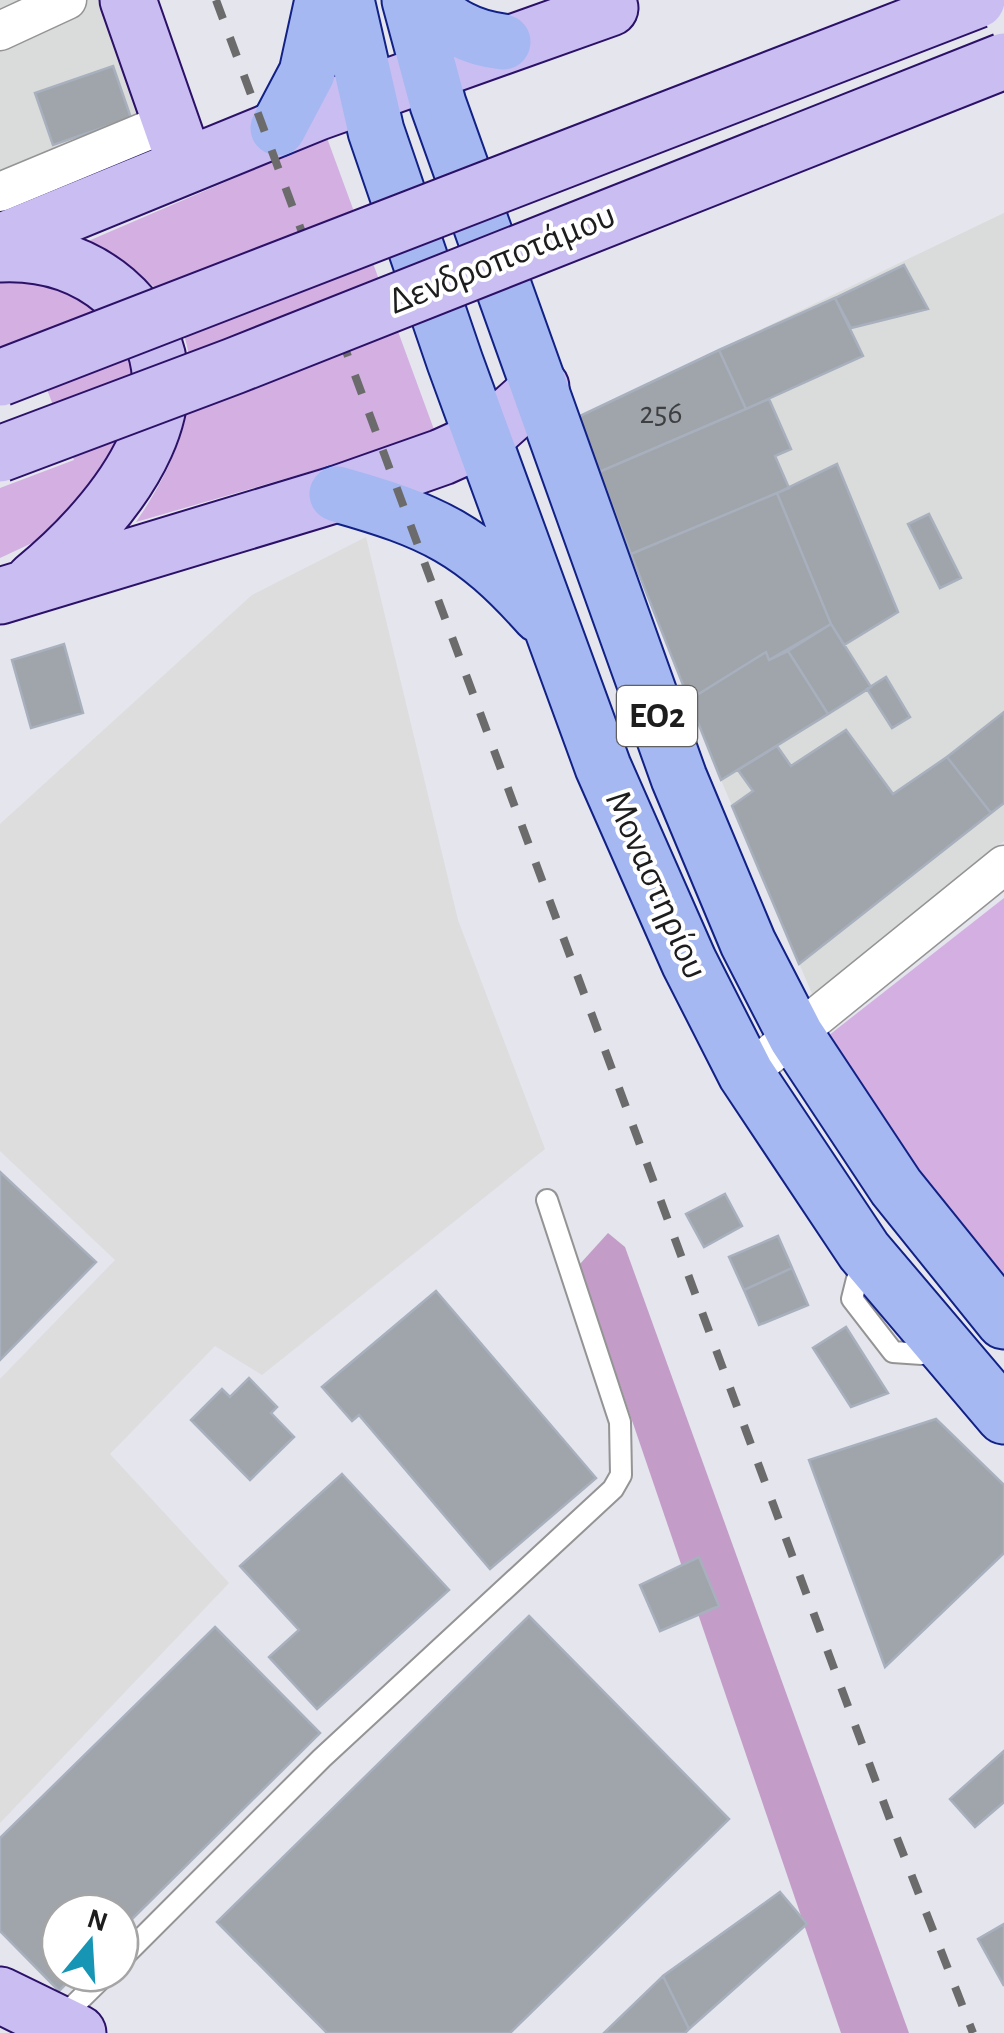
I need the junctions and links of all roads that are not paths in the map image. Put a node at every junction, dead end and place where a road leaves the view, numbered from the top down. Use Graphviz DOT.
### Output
graph roads {
  1 [pos="67,0"];
  2 [pos="128,0"];
  3 [pos="323,0"];
  4 [pos="346,0"];
  5 [pos="410,0"];
  6 [pos="424,0"];
  7 [pos="976,0"];
  8 [pos="617,4"];
  9 [pos="0,31"];
  10 [pos="503,42"];
  11 [pos="1004,61"];
  12 [pos="433,89"];
  13 [pos="371,113"];
  14 [pos="278,128"];
  15 [pos="178,142"];
  16 [pos="0,192"];
  17 [pos="0,242"];
  18 [pos="0,254"];
  19 [pos="0,378"];
  20 [pos="541,387"];
  21 [pos="484,438"];
  22 [pos="0,454"];
  23 [pos="337,494"];
  24 [pos="10,594"];
  25 [pos="550,628"];
  26 [pos="1004,865"];
  27 [pos="796,1036"];
  28 [pos="746,1074"];
  29 [pos="548,1200"];
  30 [pos="857,1279"];
  31 [pos="1004,1321"];
  32 [pos="922,1354"];
  33 [pos="1004,1416"];
  34 [pos="140,1940"];
  35 [pos="92,1993"];
  36 [pos="0,1995"];
  37 [pos="68,2028"];
  1 -- 9 [label="street"];
  2 -- 15 [label="main road"];
  3 -- 14 [label="main road"];
  4 -- 13 [label="main road, Μοναστηρίου / ΕΟ2"];
  5 -- 12 [label="main road, Μοναστηρίου / ΕΟ2"];
  6 -- 10 [label="main road"];
  7 -- 19 [label="main road, Δενδροποτάμου, bridge"];
  8 -- 10 [label="main road"];
  8 -- 12 [label="main road"];
  10 -- 12 [label="main road"];
  11 -- 22 [label="main road, Δενδροποτάμου, bridge"];
  12 -- 13 [label="main road"];
  12 -- 20 [label="main road, Μοναστηρίου / ΕΟ2"];
  13 -- 14 [label="main road"];
  13 -- 21 [label="main road, Μοναστηρίου / ΕΟ2"];
  14 -- 15 [label="main road"];
  15 -- 16 [label="street"];
  15 -- 17 [label="main road"];
  18 -- 24 [label="main road"];
  20 -- 21 [label="main road"];
  20 -- 27 [label="main road, Μοναστηρίου / ΕΟ2"];
  21 -- 23 [label="main road"];
  21 -- 25 [label="main road, Μοναστηρίου / ΕΟ2"];
  23 -- 24 [label="main road"];
  23 -- 25 [label="main road"];
  25 -- 28 [label="main road, Μοναστηρίου / ΕΟ2"];
  26 -- 27 [label="street"];
  27 -- 28 [label="street"];
  27 -- 31 [label="main road, Μοναστηρίου / ΕΟ2"];
  28 -- 33 [label="main road, Μοναστηρίου / ΕΟ2"];
  29 -- 34 [label="lane"];
  30 -- 32 [label="lane"];
  35 -- 37 [label="lane"];
  36 -- 37 [label="main road"];
}
